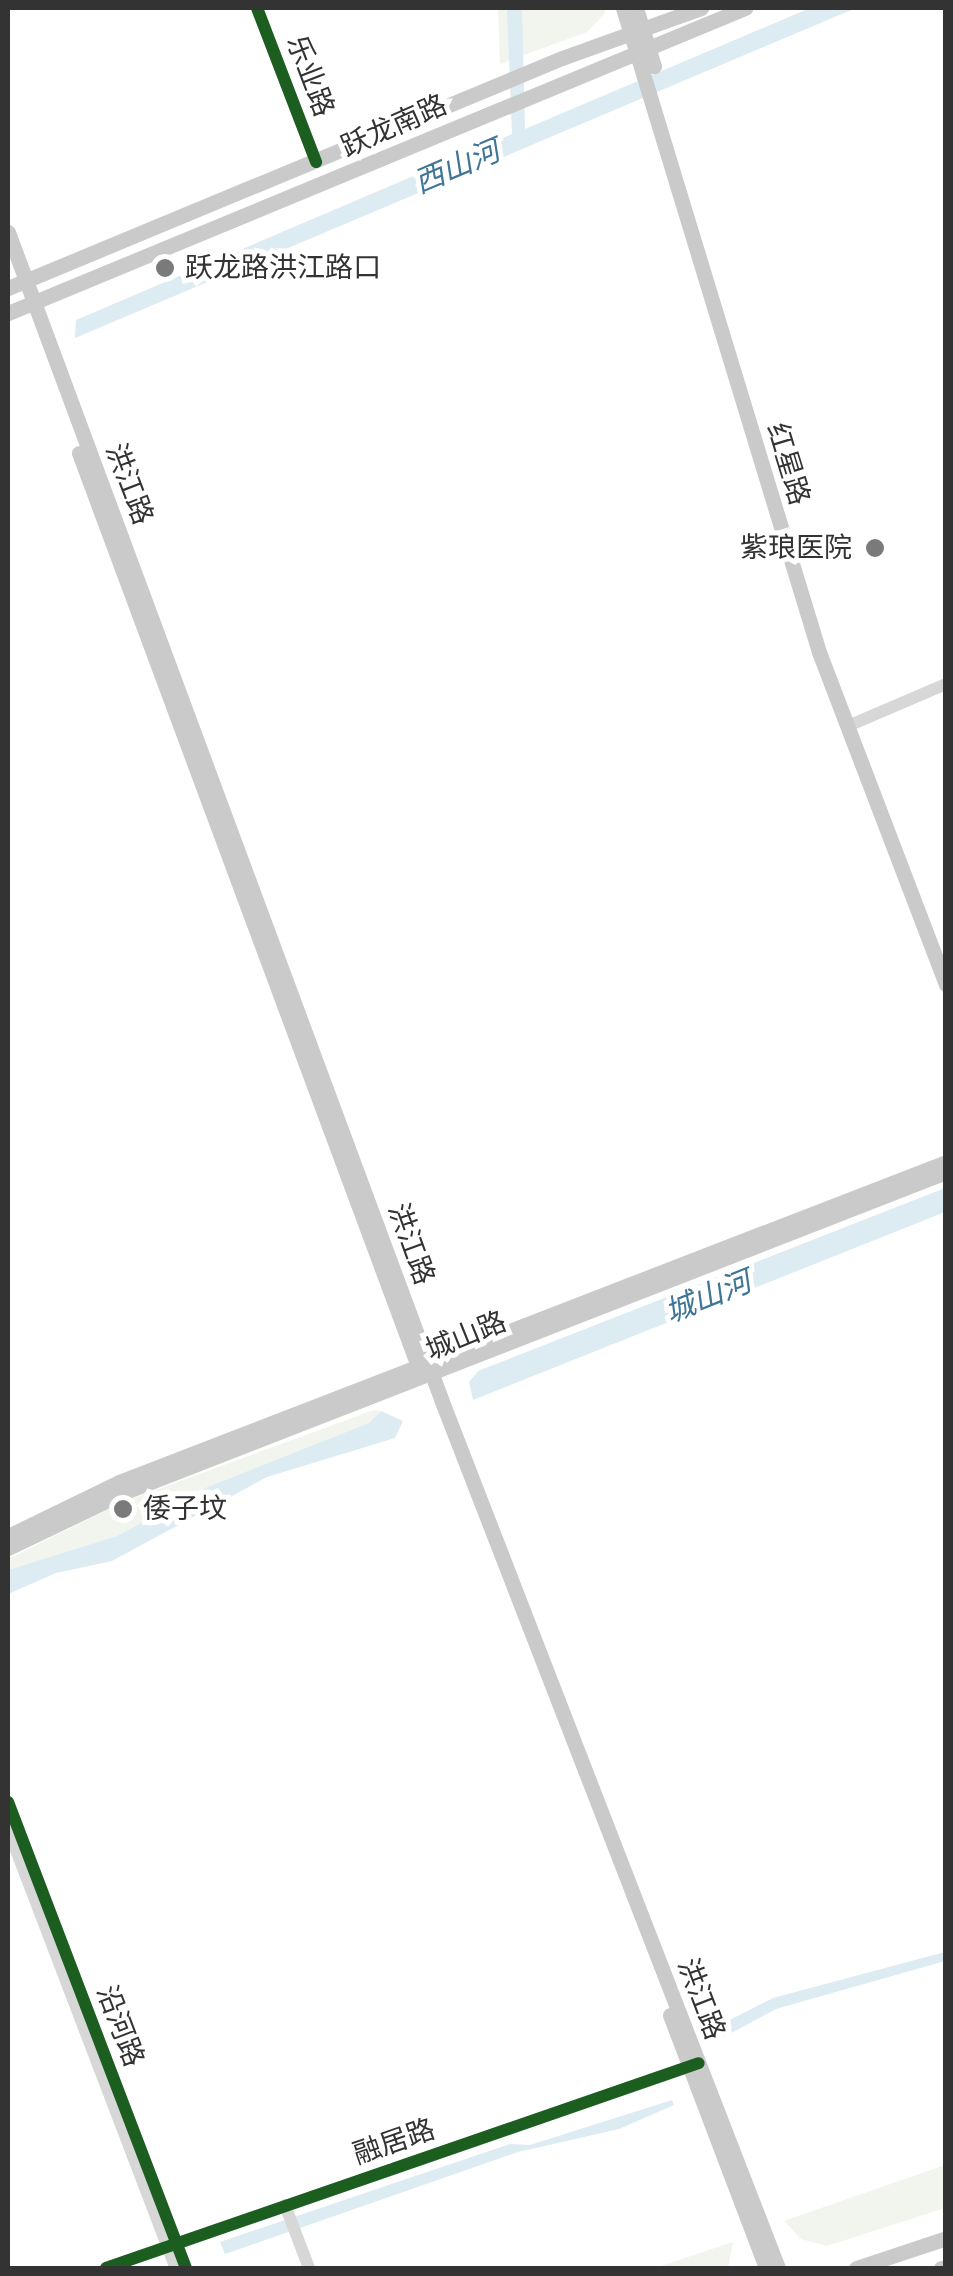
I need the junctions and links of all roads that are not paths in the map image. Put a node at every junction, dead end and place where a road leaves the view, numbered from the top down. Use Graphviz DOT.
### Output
graph roads {
  1 [pos="258,8"];
  2 [pos="623,8"];
  3 [pos="636,8"];
  4 [pos="701,8"];
  5 [pos="745,8"];
  6 [pos="636,30"];
  7 [pos="644,49"];
  8 [pos="657,95"];
  9 [pos="316,162"];
  10 [pos="8,232"];
  11 [pos="8,258"];
  12 [pos="17,284"];
  13 [pos="29,304"];
  14 [pos="8,313"];
  15 [pos="946,684"];
  16 [pos="855,723"];
  17 [pos="946,956"];
  18 [pos="946,985"];
  19 [pos="946,1162"];
  20 [pos="946,1172"];
  21 [pos="426,1371"];
  22 [pos="8,1536"];
  23 [pos="8,1548"];
  24 [pos="8,1802"];
  25 [pos="8,1829"];
  26 [pos="694,2065"];
  27 [pos="287,2210"];
  28 [pos="946,2238"];
  29 [pos="172,2245"];
  30 [pos="106,2268"];
  31 [pos="176,2268"];
  32 [pos="186,2268"];
  33 [pos="308,2268"];
  34 [pos="766,2268"];
  35 [pos="778,2268"];
  36 [pos="856,2268"];
  1 -- 9 [label="street, 乐业路"];
  2 -- 6 [label="main road, 红星路"];
  3 -- 6 [label="main road, 红星路"];
  4 -- 6 [label="main road, 跃龙南路"];
  5 -- 7 [label="main road, 跃龙南路"];
  6 -- 7 [label="main road, 红星路"];
  6 -- 9 [label="main road, 跃龙南路"];
  7 -- 8 [label="main road, 红星路"];
  7 -- 13 [label="main road, 跃龙南路"];
  8 -- 16 [label="main road, 红星路"];
  8 -- 18 [label="main road, 红星路"];
  9 -- 12 [label="main road, 跃龙南路"];
  10 -- 12 [label="main road, 洪江路"];
  11 -- 12 [label="main road, 洪江路"];
  12 -- 13 [label="main road, 洪江路"];
  13 -- 14 [label="main road, 跃龙南路"];
  13 -- 21 [label="main road, 洪江路"];
  15 -- 16 [label="street"];
  16 -- 17 [label="main road, 红星路"];
  19 -- 21 [label="main road, 城山路"];
  20 -- 21 [label="main road, 城山路"];
  21 -- 22 [label="main road, 城山路"];
  21 -- 23 [label="main road, 城山路"];
  21 -- 26 [label="main road, 洪江路"];
  24 -- 29 [label="street, 沿河路"];
  25 -- 29 [label="street, 沿河路"];
  26 -- 27 [label="street, 融居路"];
  26 -- 34 [label="main road, 洪江路"];
  26 -- 35 [label="main road, 洪江路"];
  27 -- 29 [label="street, 融居路"];
  27 -- 33 [label="street"];
  28 -- 36 [label="main road"];
  29 -- 30 [label="street, 融居路"];
  29 -- 31 [label="street, 沿河路"];
  29 -- 32 [label="street, 沿河路"];
}
